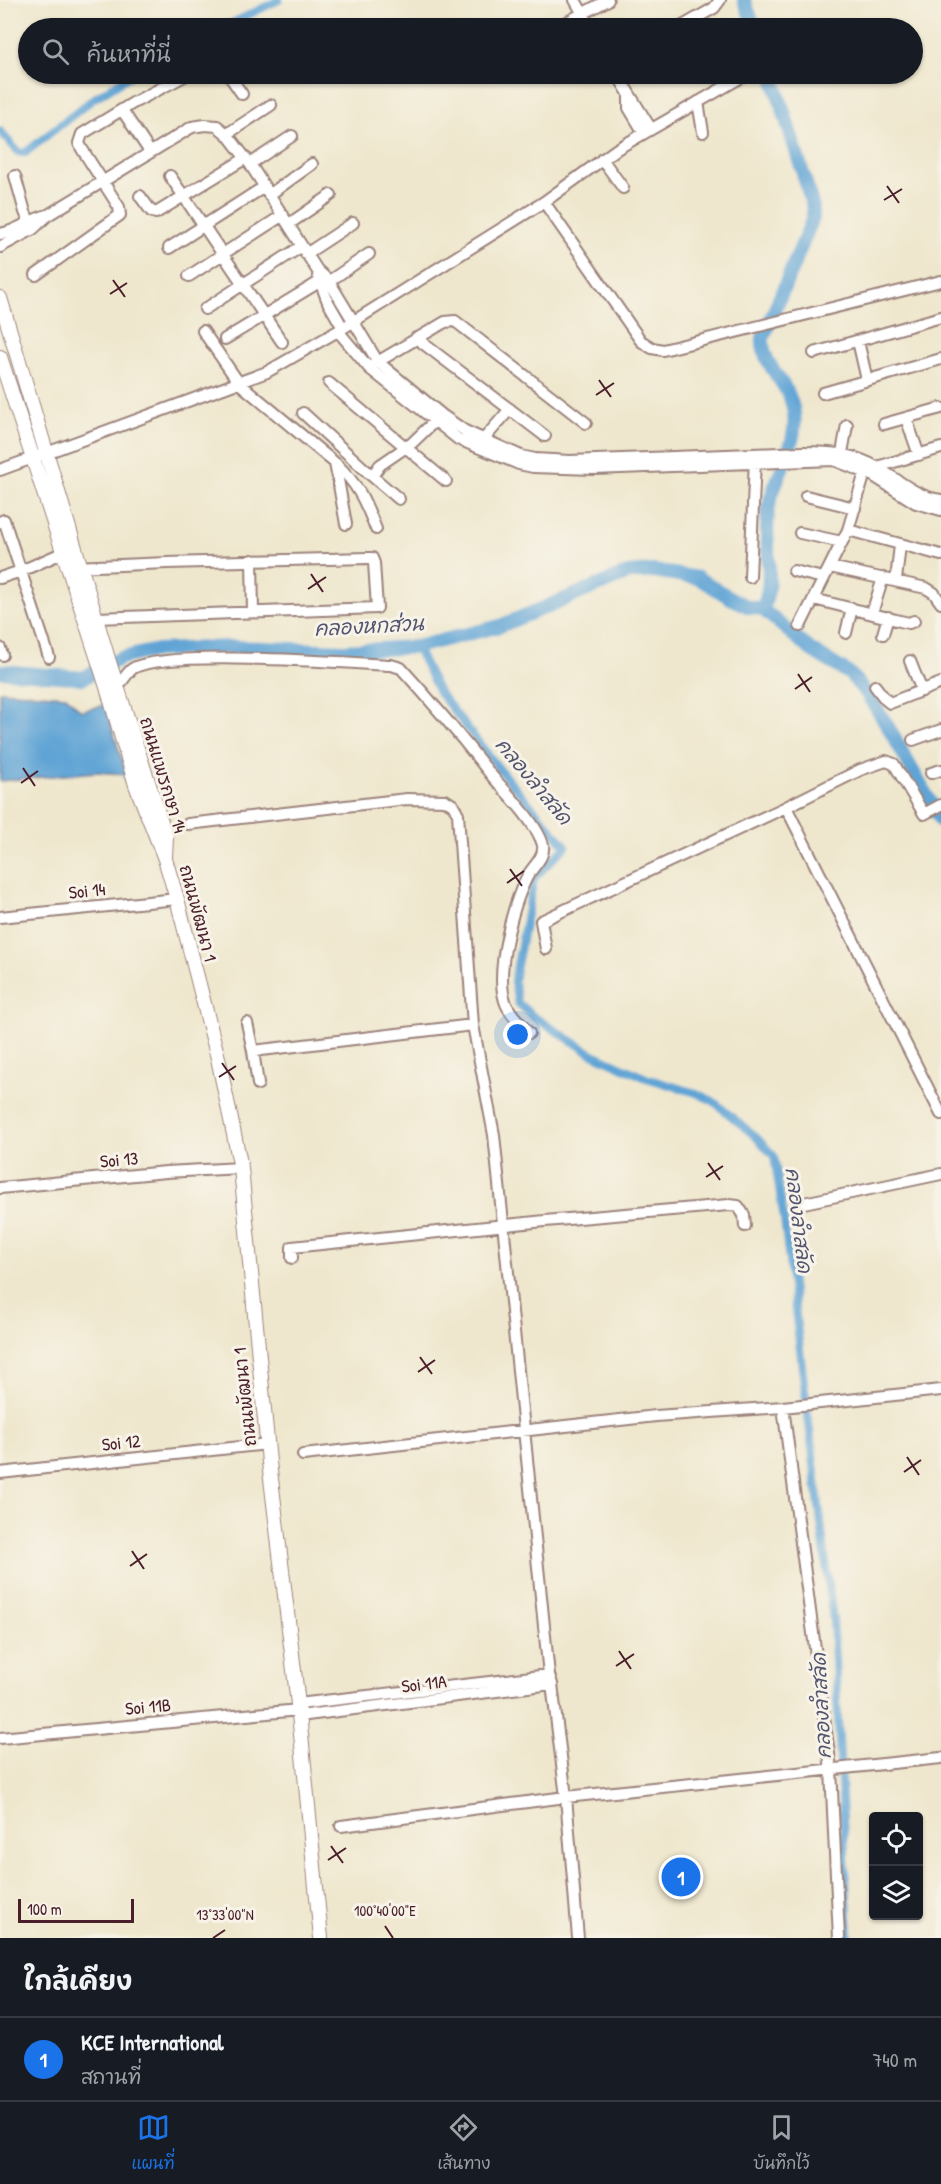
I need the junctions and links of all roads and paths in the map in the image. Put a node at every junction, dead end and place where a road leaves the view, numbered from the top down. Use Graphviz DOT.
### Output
graph roads {
  1 [pos="575,0"];
  2 [pos="608,0"];
  3 [pos="720,0"];
  4 [pos="583,14"];
  5 [pos="575,18"];
  6 [pos="585,18"];
  7 [pos="696,18"];
  8 [pos="170,84"];
  9 [pos="235,84"];
  10 [pos="623,84"];
  11 [pos="730,84"];
  12 [pos="242,94"];
  13 [pos="698,102"];
  14 [pos="271,105"];
  15 [pos="122,110"];
  16 [pos="648,131"];
  17 [pos="704,132"];
  18 [pos="227,134"];
  19 [pos="292,136"];
  20 [pos="150,152"];
  21 [pos="602,159"];
  22 [pos="248,161"];
  23 [pos="312,164"];
  24 [pos="15,176"];
  25 [pos="170,176"];
  26 [pos="102,181"];
  27 [pos="623,188"];
  28 [pos="266,191"];
  29 [pos="331,195"];
  30 [pos="140,196"];
  31 [pos="184,196"];
  32 [pos="544,202"];
  33 [pos="286,220"];
  34 [pos="353,223"];
  35 [pos="204,225"];
  36 [pos="31,226"];
  37 [pos="0,234"];
  38 [pos="0,247"];
  39 [pos="169,248"];
  40 [pos="304,250"];
  41 [pos="369,254"];
  42 [pos="223,255"];
  43 [pos="36,275"];
  44 [pos="189,276"];
  45 [pos="941,281"];
  46 [pos="324,282"];
  47 [pos="243,285"];
  48 [pos="0,298"];
  49 [pos="205,309"];
  50 [pos="263,316"];
  51 [pos="941,317"];
  52 [pos="345,327"];
  53 [pos="203,331"];
  54 [pos="416,338"];
  55 [pos="225,339"];
  56 [pos="858,341"];
  57 [pos="282,342"];
  58 [pos="814,353"];
  59 [pos="0,357"];
  60 [pos="941,359"];
  61 [pos="374,365"];
  62 [pos="867,380"];
  63 [pos="239,383"];
  64 [pos="329,383"];
  65 [pos="824,393"];
  66 [pos="941,408"];
  67 [pos="510,409"];
  68 [pos="303,414"];
  69 [pos="438,418"];
  70 [pos="906,418"];
  71 [pos="586,423"];
  72 [pos="884,424"];
  73 [pos="847,425"];
  74 [pos="545,436"];
  75 [pos="484,439"];
  76 [pos="406,447"];
  77 [pos="941,448"];
  78 [pos="46,453"];
  79 [pos="842,453"];
  80 [pos="919,455"];
  81 [pos="803,456"];
  82 [pos="33,459"];
  83 [pos="755,459"];
  84 [pos="335,463"];
  85 [pos="569,465"];
  86 [pos="870,467"];
  87 [pos="0,470"];
  88 [pos="372,476"];
  89 [pos="446,481"];
  90 [pos="806,496"];
  91 [pos="399,499"];
  92 [pos="941,500"];
  93 [pos="855,508"];
  94 [pos="941,510"];
  95 [pos="0,522"];
  96 [pos="346,524"];
  97 [pos="376,529"];
  98 [pos="848,530"];
  99 [pos="800,533"];
  100 [pos="842,542"];
  101 [pos="900,545"];
  102 [pos="62,553"];
  103 [pos="941,555"];
  104 [pos="252,560"];
  105 [pos="830,567"];
  106 [pos="74,568"];
  107 [pos="21,571"];
  108 [pos="794,571"];
  109 [pos="750,577"];
  110 [pos="0,578"];
  111 [pos="823,578"];
  112 [pos="883,579"];
  113 [pos="896,580"];
  114 [pos="814,600"];
  115 [pos="941,603"];
  116 [pos="852,608"];
  117 [pos="253,612"];
  118 [pos="872,613"];
  119 [pos="888,617"];
  120 [pos="96,618"];
  121 [pos="914,621"];
  122 [pos="801,626"];
  123 [pos="846,633"];
  124 [pos="883,634"];
  125 [pos="99,649"];
  126 [pos="49,657"];
  127 [pos="910,661"];
  128 [pos="941,683"];
  129 [pos="113,684"];
  130 [pos="875,686"];
  131 [pos="922,691"];
  132 [pos="941,730"];
  133 [pos="913,740"];
  134 [pos="941,805"];
  135 [pos="786,807"];
  136 [pos="188,824"];
  137 [pos="165,859"];
  138 [pos="177,898"];
  139 [pos="0,917"];
  140 [pos="546,949"];
  141 [pos="247,1023"];
  142 [pos="473,1025"];
  143 [pos="529,1033"];
  144 [pos="253,1051"];
  145 [pos="258,1084"];
  146 [pos="941,1114"];
  147 [pos="241,1168"];
  148 [pos="941,1174"];
  149 [pos="0,1188"];
  150 [pos="800,1204"];
  151 [pos="503,1225"];
  152 [pos="745,1226"];
  153 [pos="292,1258"];
  154 [pos="941,1390"];
  155 [pos="783,1407"];
  156 [pos="523,1430"];
  157 [pos="268,1444"];
  158 [pos="303,1455"];
  159 [pos="0,1473"];
  160 [pos="551,1679"];
  161 [pos="299,1710"];
  162 [pos="0,1738"];
  163 [pos="941,1758"];
  164 [pos="831,1769"];
  165 [pos="566,1797"];
  166 [pos="341,1826"];
  167 [pos="321,1938"];
  168 [pos="578,1938"];
  169 [pos="839,1938"];
  1 -- 4 [label="street"];
  2 -- 4 [label="street"];
  3 -- 7 [label="street"];
  4 -- 5 [label="street"];
  4 -- 6 [label="street"];
  8 -- 15 [label="street"];
  9 -- 12 [label="street"];
  10 -- 16 [label="street"];
  11 -- 13 [label="street"];
  13 -- 16 [label="street"];
  13 -- 17 [label="street"];
  14 -- 18 [label="street"];
  15 -- 20 [label="street"];
  15 -- 26 [label="street"];
  16 -- 21 [label="street"];
  18 -- 20 [label="street"];
  18 -- 22 [label="street"];
  19 -- 22 [label="street"];
  20 -- 26 [label="street"];
  21 -- 27 [label="street"];
  21 -- 32 [label="street"];
  22 -- 28 [label="street"];
  22 -- 31 [label="street"];
  23 -- 28 [label="street"];
  24 -- 36 [label="street"];
  25 -- 31 [label="street"];
  26 -- 36 [label="street"];
  26 -- 43 [label="street"];
  28 -- 33 [label="street"];
  28 -- 35 [label="street"];
  29 -- 33 [label="street"];
  30 -- 31 [label="street"];
  31 -- 35 [label="street"];
  32 -- 45 [label="street"];
  32 -- 52 [label="street"];
  33 -- 40 [label="street"];
  33 -- 42 [label="street"];
  34 -- 40 [label="street"];
  35 -- 39 [label="street"];
  35 -- 42 [label="street"];
  36 -- 37 [label="street"];
  36 -- 38 [label="street"];
  40 -- 46 [label="street"];
  40 -- 47 [label="street"];
  41 -- 46 [label="street"];
  42 -- 44 [label="street"];
  42 -- 47 [label="street"];
  46 -- 50 [label="street"];
  46 -- 52 [label="street"];
  47 -- 49 [label="street"];
  47 -- 50 [label="street"];
  48 -- 78 [label="main road, ถนนแพรกษา 14"];
  50 -- 55 [label="street"];
  50 -- 57 [label="street"];
  51 -- 56 [label="street"];
  52 -- 61 [label="street"];
  52 -- 61 [label="street"];
  52 -- 63 [label="street"];
  53 -- 63 [label="street"];
  54 -- 61 [label="street"];
  54 -- 67 [label="street"];
  54 -- 71 [label="street"];
  56 -- 58 [label="street"];
  56 -- 62 [label="street"];
  59 -- 82 [label="main road, ถนนแพรกษา 14"];
  60 -- 62 [label="street"];
  61 -- 69 [label="street"];
  62 -- 65 [label="street"];
  63 -- 78 [label="street"];
  63 -- 84 [label="street"];
  64 -- 76 [label="street"];
  66 -- 70 [label="street"];
  67 -- 74 [label="street"];
  67 -- 75 [label="street"];
  68 -- 88 [label="street"];
  69 -- 75 [label="street"];
  69 -- 76 [label="street"];
  69 -- 85 [label="street"];
  70 -- 72 [label="street"];
  70 -- 80 [label="street"];
  73 -- 79 [label="street"];
  75 -- 85 [label="street"];
  76 -- 88 [label="street"];
  76 -- 89 [label="street"];
  77 -- 80 [label="street"];
  78 -- 82 [label="street"];
  78 -- 106 [label="main road, ถนนแพรกษา 14"];
  79 -- 81 [label="street"];
  79 -- 86 [label="street"];
  80 -- 86 [label="street"];
  81 -- 83 [label="street"];
  81 -- 86 [label="street"];
  82 -- 87 [label="street"];
  82 -- 102 [label="main road, ถนนแพรกษา 14"];
  83 -- 85 [label="street"];
  83 -- 109 [label="street"];
  84 -- 96 [label="street"];
  84 -- 97 [label="street"];
  86 -- 92 [label="street"];
  86 -- 93 [label="street"];
  86 -- 94 [label="street"];
  88 -- 91 [label="street"];
  90 -- 93 [label="street"];
  93 -- 98 [label="street"];
  95 -- 107 [label="street"];
  98 -- 100 [label="street"];
  98 -- 101 [label="street"];
  99 -- 100 [label="street"];
  100 -- 105 [label="street"];
  101 -- 103 [label="street"];
  101 -- 113 [label="street"];
  102 -- 106 [label="main road, ถนนแพรกษา 14"];
  102 -- 107 [label="street"];
  104 -- 106 [label="street"];
  104 -- 117 [label="street"];
  104 -- 117 [label="street"];
  105 -- 111 [label="street"];
  105 -- 112 [label="street"];
  106 -- 120 [label="main road, ถนนแพรกษา 14"];
  106 -- 125 [label="main road, ถนนแพรกษา 14"];
  107 -- 110 [label="street"];
  107 -- 126 [label="street"];
  108 -- 111 [label="street"];
  111 -- 114 [label="street"];
  112 -- 113 [label="street"];
  112 -- 118 [label="street"];
  113 -- 115 [label="street"];
  114 -- 116 [label="street"];
  114 -- 122 [label="street"];
  116 -- 118 [label="street"];
  116 -- 123 [label="street"];
  117 -- 120 [label="street"];
  118 -- 119 [label="street"];
  119 -- 121 [label="street"];
  119 -- 124 [label="street"];
  120 -- 125 [label="main road, ถนนแพรกษา 14"];
  125 -- 129 [label="main road, ถนนแพรกษา 14"];
  127 -- 131 [label="street"];
  128 -- 131 [label="street"];
  129 -- 137 [label="main road, ถนนแพรกษา 14"];
  129 -- 143 [label="street"];
  130 -- 131 [label="street"];
  132 -- 133 [label="street"];
  134 -- 135 [label="street"];
  135 -- 140 [label="street"];
  135 -- 146 [label="street"];
  136 -- 142 [label="street"];
  137 -- 138 [label="main road, ถนนพัฒนา 1"];
  138 -- 139 [label="street, Soi 14"];
  138 -- 147 [label="main road, ถนนพัฒนา 1"];
  141 -- 144 [label="street"];
  142 -- 144 [label="street"];
  142 -- 151 [label="street"];
  144 -- 145 [label="street"];
  147 -- 149 [label="street, Soi 13"];
  147 -- 157 [label="main road, ถนนพัฒนา 1"];
  148 -- 150 [label="street"];
  151 -- 152 [label="street"];
  151 -- 153 [label="street"];
  151 -- 156 [label="street"];
  154 -- 155 [label="street"];
  155 -- 156 [label="street"];
  155 -- 164 [label="street"];
  156 -- 158 [label="street"];
  156 -- 160 [label="street"];
  157 -- 159 [label="street, Soi 12"];
  157 -- 161 [label="main road, ถนนพัฒนา 1"];
  160 -- 161 [label="street, Soi 11B"];
  160 -- 165 [label="street"];
  161 -- 162 [label="street, Soi 11B"];
  161 -- 167 [label="main road, ถนนพัฒนา 1"];
  163 -- 164 [label="street"];
  164 -- 165 [label="street"];
  164 -- 169 [label="street"];
  165 -- 166 [label="street"];
  165 -- 168 [label="street"];
}
